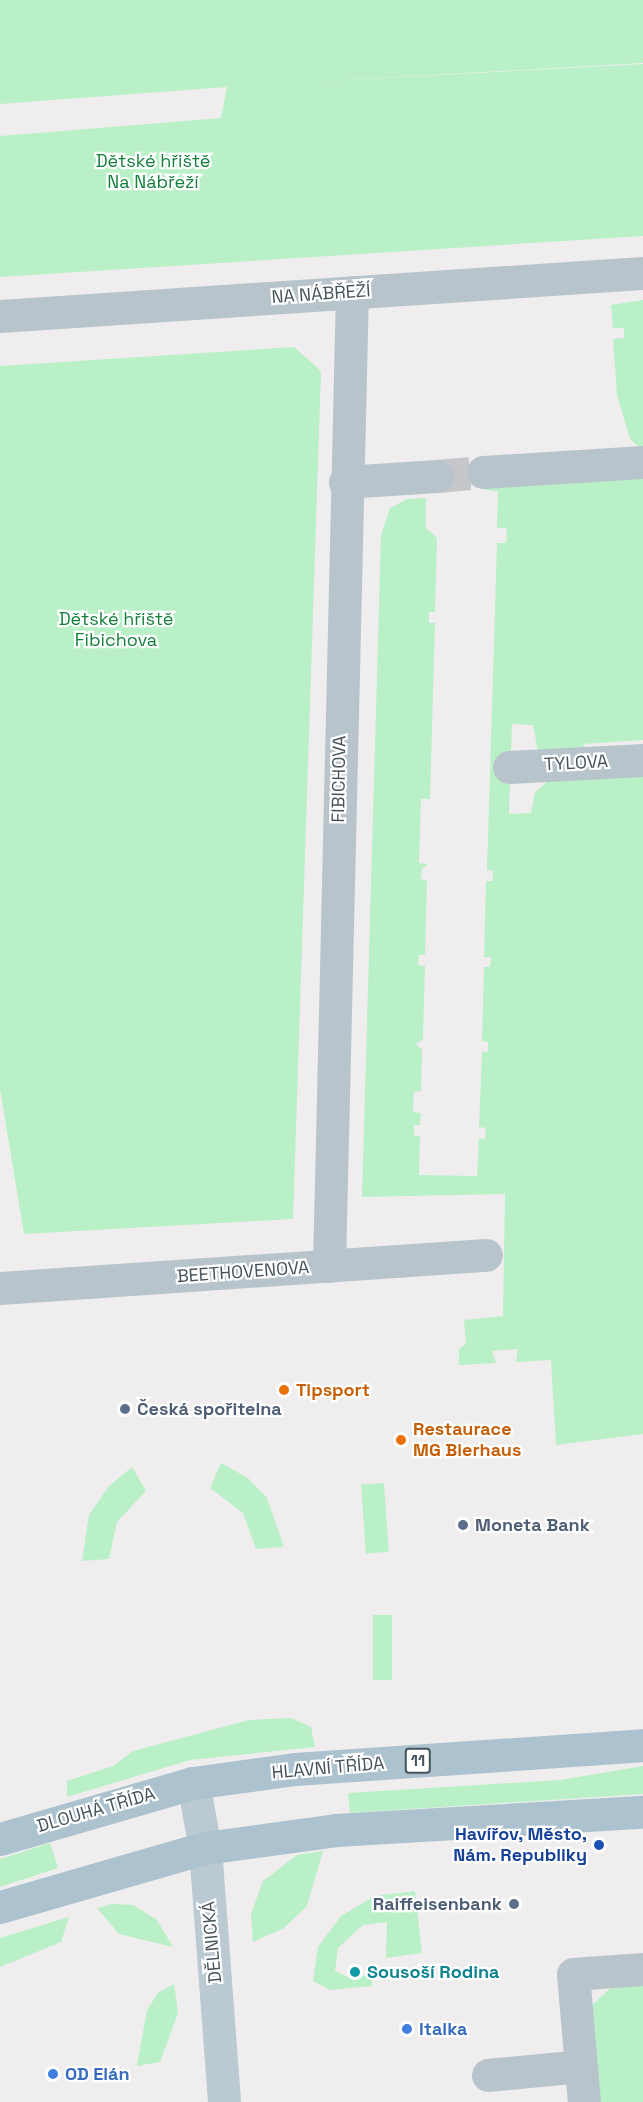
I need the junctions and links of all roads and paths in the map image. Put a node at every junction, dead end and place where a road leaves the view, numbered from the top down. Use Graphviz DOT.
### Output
graph roads {
  1 [pos="643,273"];
  2 [pos="352,292"];
  3 [pos="0,316"];
  4 [pos="643,462"];
  5 [pos="483,472"];
  6 [pos="437,476"];
  7 [pos="345,482"];
  8 [pos="643,759"];
  9 [pos="509,767"];
  10 [pos="486,1255"];
  11 [pos="329,1266"];
  12 [pos="0,1288"];
  13 [pos="643,1745"];
  14 [pos="193,1783"];
  15 [pos="643,1812"];
  16 [pos="0,1839"];
  17 [pos="205,1848"];
  18 [pos="0,1907"];
  19 [pos="643,1969"];
  20 [pos="581,2066"];
  21 [pos="488,2075"];
  22 [pos="224,2102"];
  23 [pos="584,2102"];
  1 -- 2 [label="street, NA NÁBŘEŽÍ"];
  2 -- 3 [label="street, NA NÁBŘEŽÍ"];
  2 -- 7 [label="street, FIBICHOVA"];
  4 -- 5 [label="street"];
  6 -- 7 [label="street"];
  7 -- 11 [label="street, FIBICHOVA"];
  8 -- 9 [label="street, TYLOVA"];
  10 -- 11 [label="street, BEETHOVENOVA"];
  11 -- 12 [label="street, BEETHOVENOVA"];
  13 -- 14 [label="main road, HLAVNÍ TŘÍDA / 11"];
  14 -- 16 [label="main road, DLOUHÁ TŘÍDA / 11"];
  14 -- 17 [label="street, DĚLNICKÁ"];
  15 -- 17 [label="main road"];
  17 -- 18 [label="main road"];
  17 -- 22 [label="street, DĚLNICKÁ"];
  19 -- 20 [label="street"];
  20 -- 21 [label="street"];
  20 -- 23 [label="street"];
}
